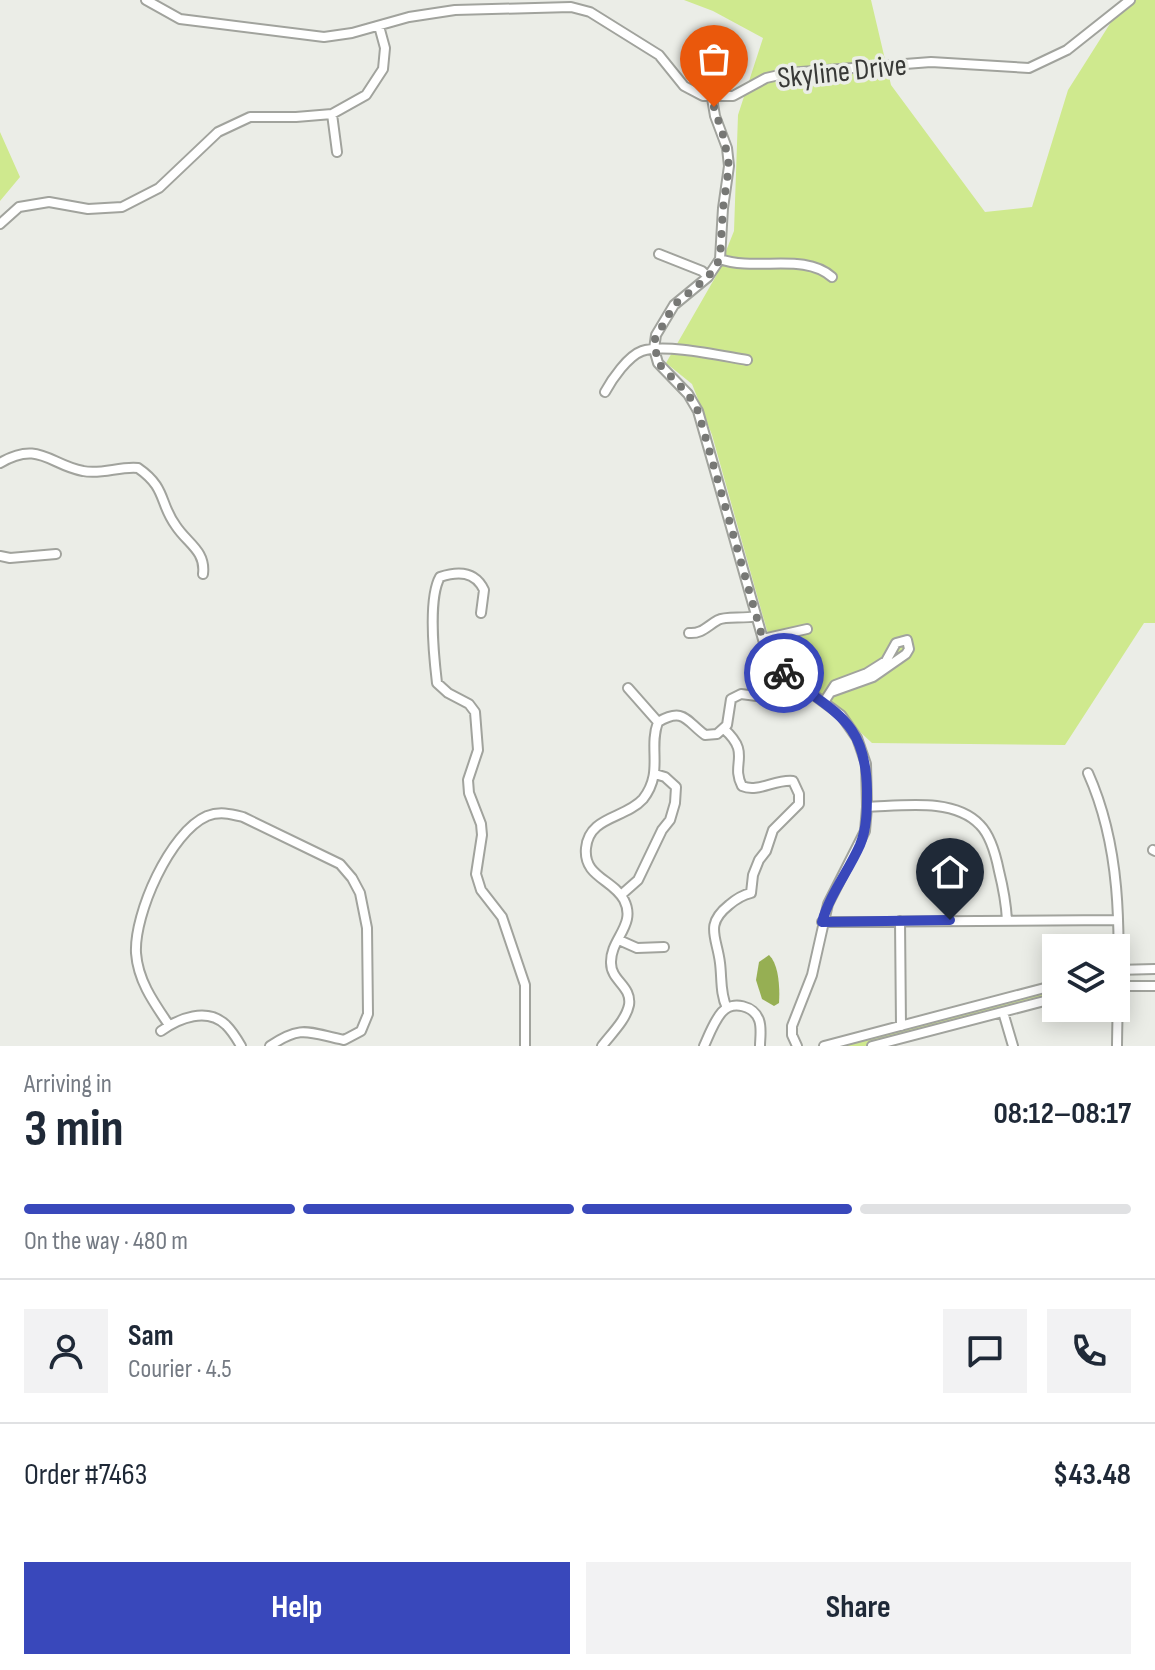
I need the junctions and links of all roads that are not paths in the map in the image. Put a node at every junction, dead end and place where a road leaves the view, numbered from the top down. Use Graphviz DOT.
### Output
graph roads {
  1 [pos="146,0"];
  2 [pos="1130,0"];
  3 [pos="379,26"];
  4 [pos="712,98"];
  5 [pos="332,114"];
  6 [pos="337,152"];
  7 [pos="0,224"];
  8 [pos="659,254"];
  9 [pos="720,259"];
  10 [pos="708,277"];
  11 [pos="832,277"];
  12 [pos="654,349"];
  13 [pos="747,360"];
  14 [pos="605,392"];
  15 [pos="0,463"];
  16 [pos="56,554"];
  17 [pos="0,556"];
  18 [pos="203,574"];
  19 [pos="481,613"];
  20 [pos="756,616"];
  21 [pos="807,629"];
  22 [pos="689,633"];
  23 [pos="763,639"];
  24 [pos="795,682"];
  25 [pos="628,688"];
  26 [pos="831,692"];
  27 [pos="824,702"];
  28 [pos="658,722"];
  29 [pos="724,729"];
  30 [pos="1088,773"];
  31 [pos="655,774"];
  32 [pos="867,807"];
  33 [pos="621,895"];
  34 [pos="1007,920"];
  35 [pos="1118,920"];
  36 [pos="900,921"];
  37 [pos="822,922"];
  38 [pos="1118,934"];
  39 [pos="619,940"];
  40 [pos="664,947"];
  41 [pos="1155,969"];
  42 [pos="1130,970"];
  43 [pos="1130,986"];
  44 [pos="1155,986"];
  45 [pos="1042,989"];
  46 [pos="1042,1002"];
  47 [pos="727,1008"];
  48 [pos="1003,1012"];
  49 [pos="1117,1022"];
  50 [pos="901,1026"];
  51 [pos="241,1046"];
  52 [pos="270,1046"];
  53 [pos="525,1046"];
  54 [pos="602,1046"];
  55 [pos="704,1046"];
  56 [pos="760,1046"];
  57 [pos="797,1046"];
  58 [pos="824,1046"];
  59 [pos="872,1046"];
  60 [pos="1013,1046"];
  61 [pos="1117,1046"];
  1 -- 3 [label="street"];
  2 -- 4 [label="street, Skyline Drive"];
  3 -- 4 [label="street"];
  3 -- 5 [label="street"];
  4 -- 9 [label="street"];
  5 -- 6 [label="street"];
  5 -- 7 [label="street"];
  8 -- 10 [label="street"];
  9 -- 10 [label="street"];
  9 -- 11 [label="street"];
  10 -- 12 [label="street"];
  12 -- 13 [label="street"];
  12 -- 14 [label="street"];
  12 -- 20 [label="street"];
  15 -- 18 [label="street"];
  16 -- 17 [label="street"];
  19 -- 53 [label="street"];
  20 -- 22 [label="street"];
  20 -- 23 [label="street"];
  21 -- 23 [label="street"];
  23 -- 24 [label="street"];
  24 -- 27 [label="street"];
  24 -- 29 [label="street"];
  25 -- 28 [label="street"];
  26 -- 26 [label="street"];
  26 -- 27 [label="street"];
  27 -- 32 [label="street"];
  28 -- 29 [label="street"];
  28 -- 31 [label="street"];
  29 -- 47 [label="street"];
  30 -- 35 [label="street"];
  31 -- 33 [label="street"];
  31 -- 33 [label="street"];
  32 -- 34 [label="street"];
  32 -- 37 [label="street"];
  33 -- 39 [label="street"];
  34 -- 35 [label="street"];
  34 -- 36 [label="street"];
  35 -- 38 [label="street"];
  36 -- 37 [label="street"];
  36 -- 50 [label="street"];
  37 -- 57 [label="street"];
  39 -- 40 [label="street"];
  39 -- 54 [label="street"];
  41 -- 42 [label="street"];
  43 -- 44 [label="street"];
  45 -- 50 [label="street"];
  46 -- 48 [label="street"];
  47 -- 55 [label="street"];
  47 -- 56 [label="street"];
  48 -- 59 [label="street"];
  48 -- 60 [label="street"];
  49 -- 61 [label="street"];
  50 -- 58 [label="street"];
  51 -- 52 [label="street"];
}
